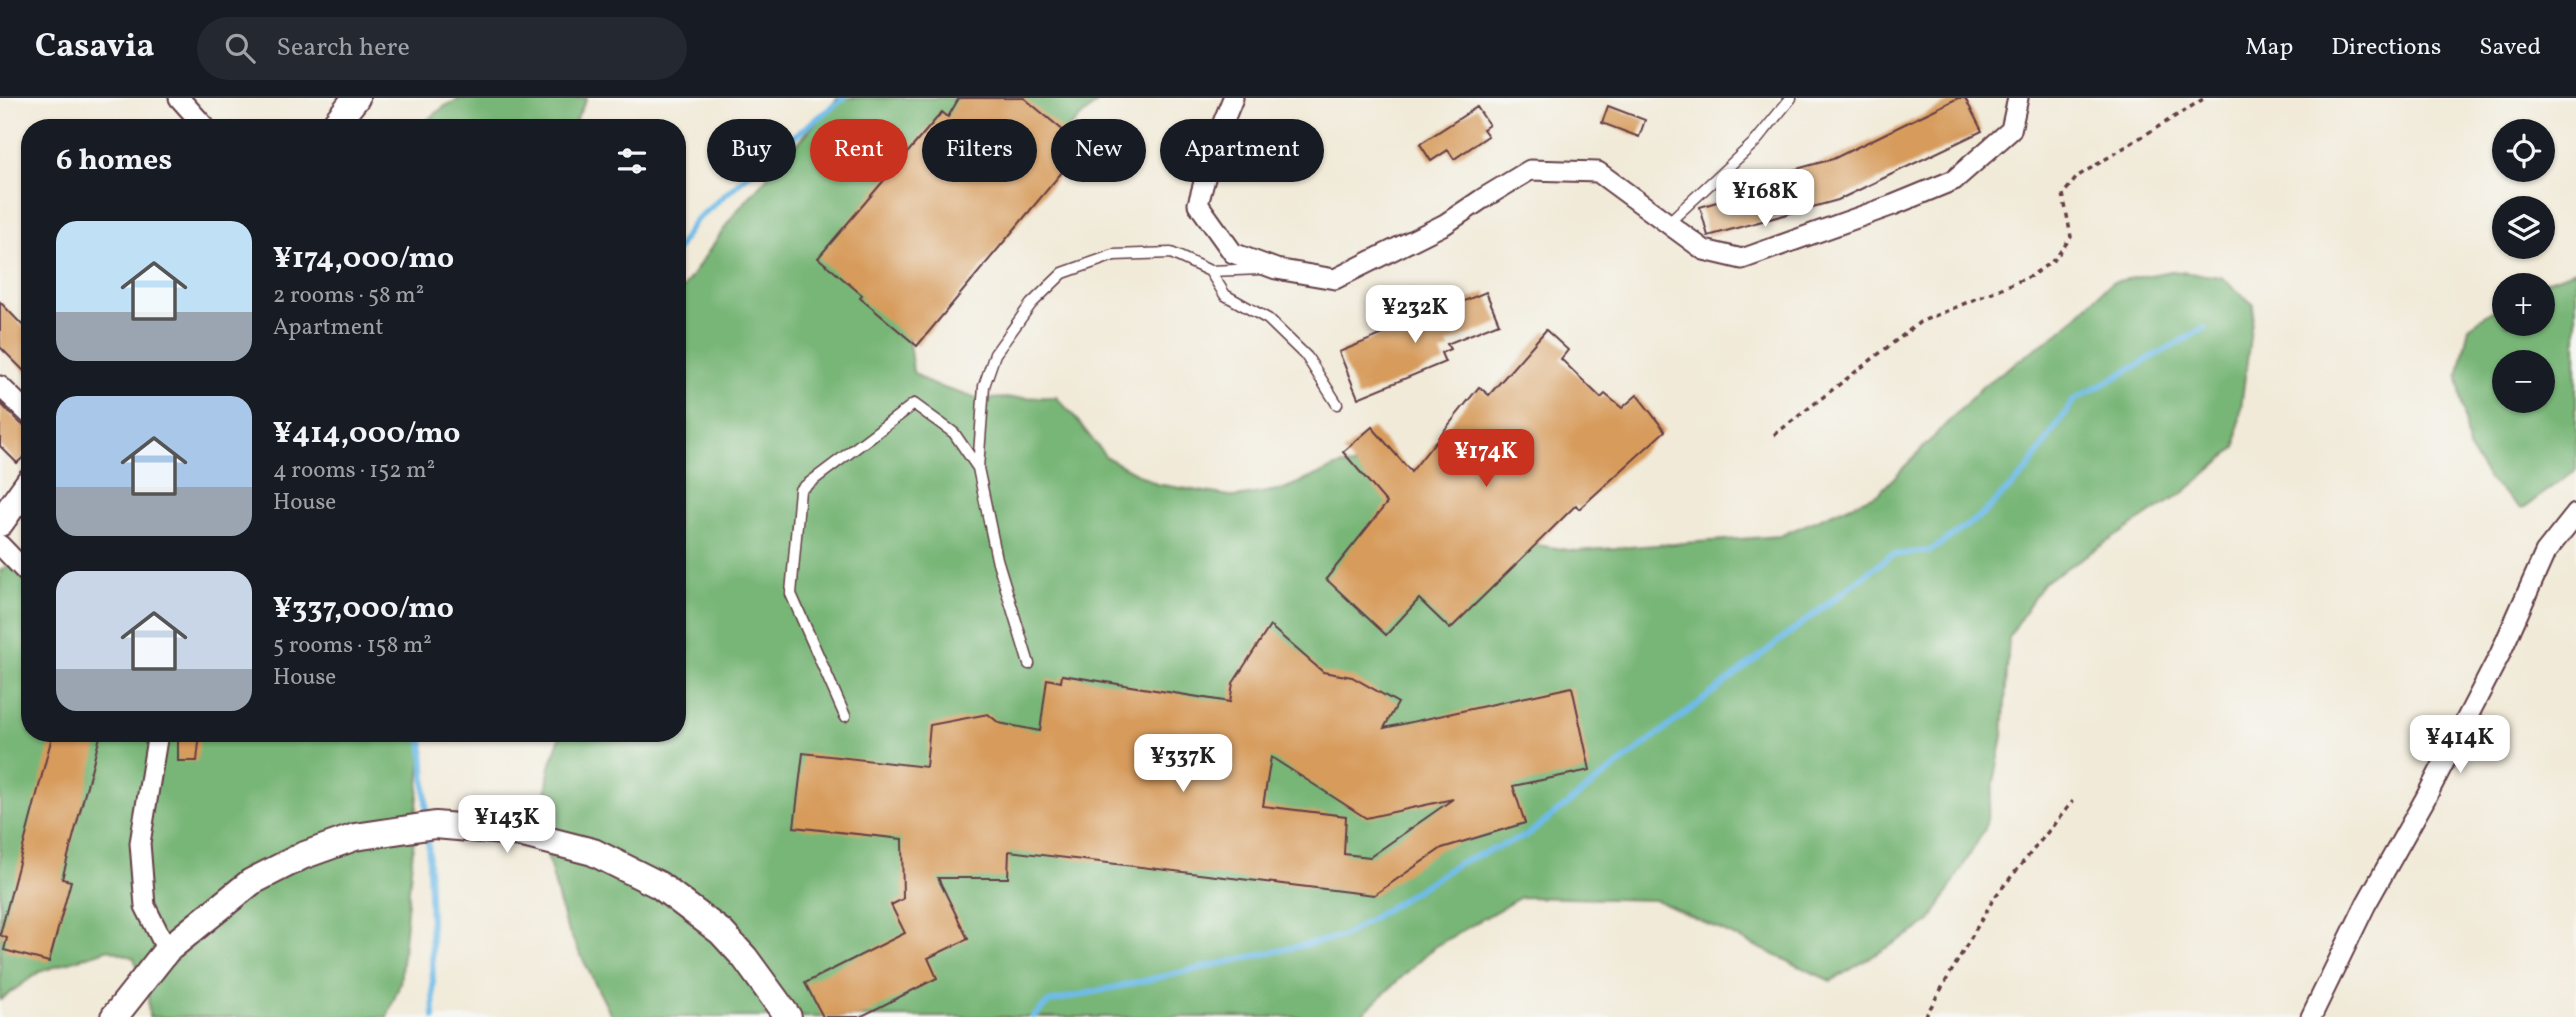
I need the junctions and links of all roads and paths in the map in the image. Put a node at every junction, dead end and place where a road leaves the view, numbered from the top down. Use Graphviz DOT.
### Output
graph roads {
  1 [pos="179,98"];
  2 [pos="356,98"];
  3 [pos="1234,98"];
  4 [pos="1791,98"];
  5 [pos="2018,98"];
  6 [pos="2205,98"];
  7 [pos="198,119"];
  8 [pos="339,119"];
  9 [pos="1667,225"];
  10 [pos="1276,269"];
  11 [pos="1210,271"];
  12 [pos="0,386"];
  13 [pos="1337,404"];
  14 [pos="21,406"];
  15 [pos="1774,435"];
  16 [pos="978,468"];
  17 [pos="21,494"];
  18 [pos="2576,514"];
  19 [pos="0,523"];
  20 [pos="0,545"];
  21 [pos="21,567"];
  22 [pos="1029,664"];
  23 [pos="845,716"];
  24 [pos="157,742"];
  25 [pos="2073,801"];
  26 [pos="167,950"];
  27 [pos="114,1017"];
  28 [pos="788,1017"];
  29 [pos="1925,1017"];
  30 [pos="2311,1017"];
  1 -- 7 [label="street"];
  2 -- 8 [label="street"];
  3 -- 10 [label="street"];
  4 -- 9 [label="lane"];
  5 -- 9 [label="street"];
  6 -- 15 [label="path"];
  9 -- 10 [label="street"];
  10 -- 11 [label="lane"];
  11 -- 13 [label="lane"];
  11 -- 16 [label="lane"];
  12 -- 14 [label="street"];
  16 -- 22 [label="lane"];
  16 -- 23 [label="lane"];
  17 -- 19 [label="street"];
  18 -- 30 [label="street"];
  20 -- 21 [label="street"];
  24 -- 26 [label="street"];
  25 -- 29 [label="path"];
  26 -- 27 [label="street"];
  26 -- 28 [label="street"];
}
